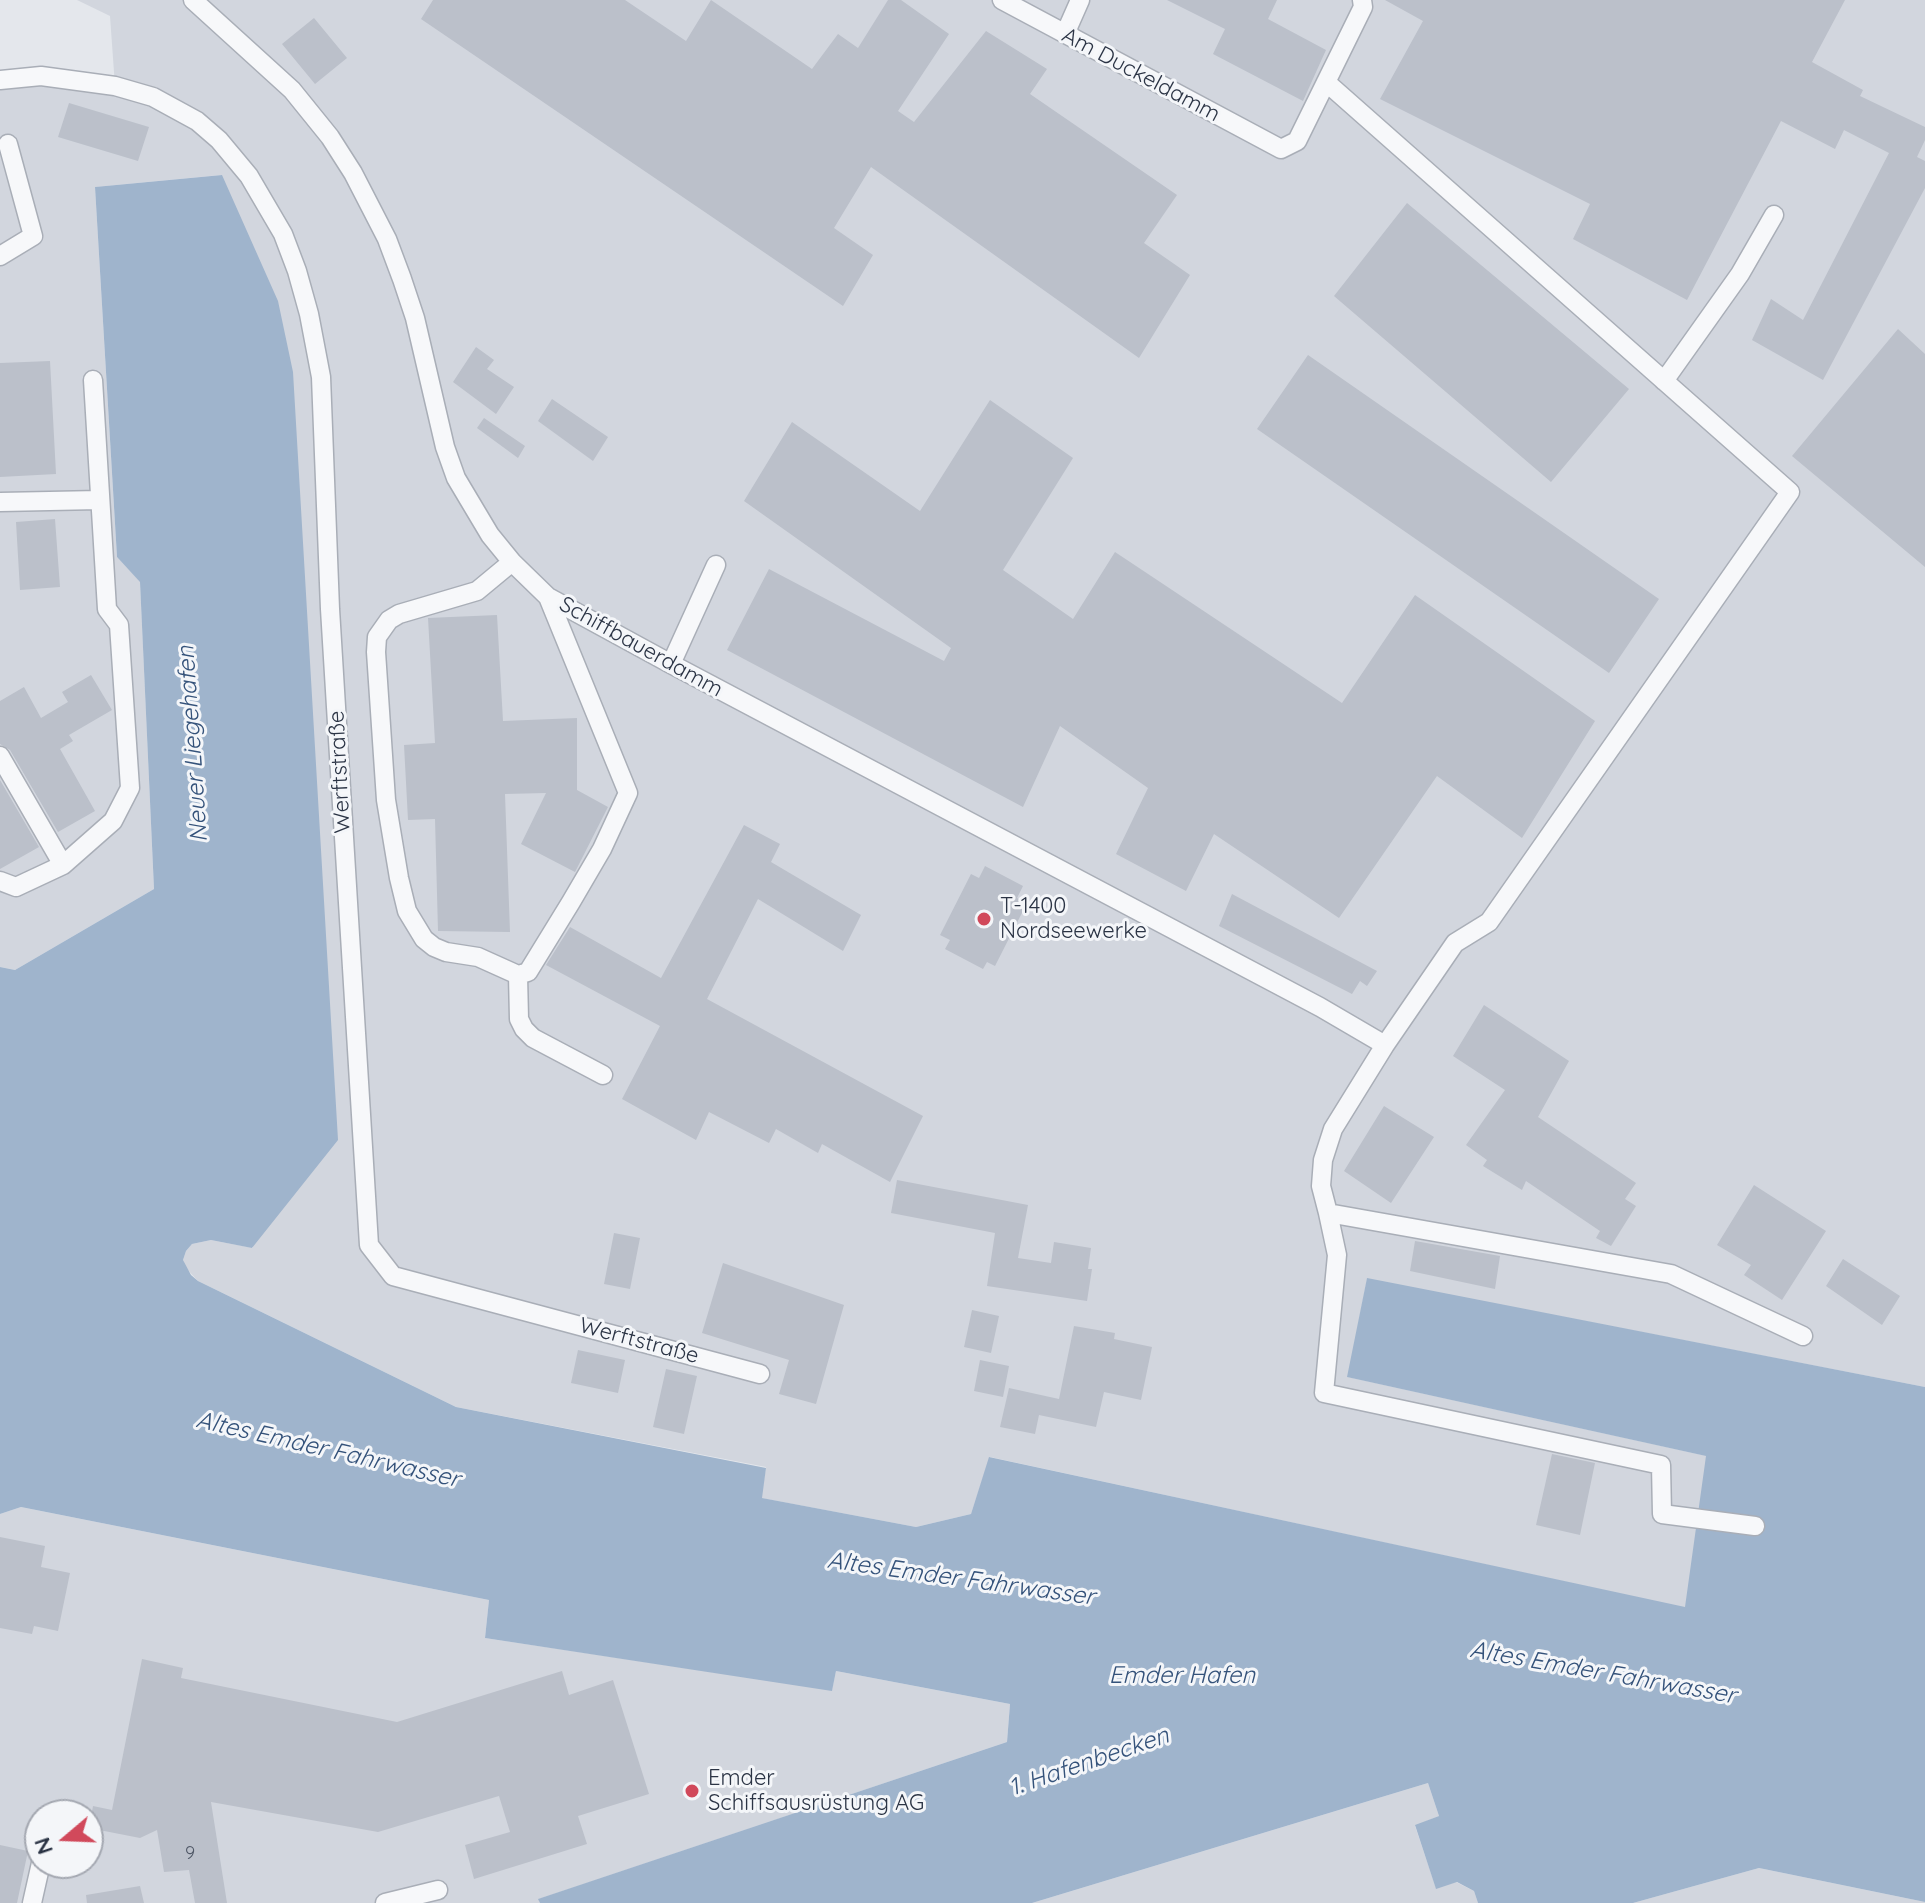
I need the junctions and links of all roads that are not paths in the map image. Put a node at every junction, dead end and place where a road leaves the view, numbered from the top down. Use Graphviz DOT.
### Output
graph roads {
  1 [pos="193,0"];
  2 [pos="1002,0"];
  3 [pos="1080,0"];
  4 [pos="1362,0"];
  5 [pos="1065,34"];
  6 [pos="0,80"];
  7 [pos="1326,82"];
  8 [pos="8,144"];
  9 [pos="1774,215"];
  10 [pos="0,256"];
  11 [pos="93,380"];
  12 [pos="1664,381"];
  13 [pos="99,500"];
  14 [pos="0,502"];
  15 [pos="512,562"];
  16 [pos="716,565"];
  17 [pos="548,597"];
  18 [pos="671,664"];
  19 [pos="0,756"];
  20 [pos="63,865"];
  21 [pos="0,881"];
  22 [pos="518,975"];
  23 [pos="1385,1045"];
  24 [pos="603,1075"];
  25 [pos="1328,1213"];
  26 [pos="1803,1336"];
  27 [pos="760,1374"];
  28 [pos="1755,1526"];
  29 [pos="37,1879"];
  30 [pos="438,1890"];
  31 [pos="32,1903"];
  32 [pos="385,1903"];
  1 -- 15 [label="street, Schiffbauerdamm"];
  2 -- 5 [label="street, Am Duckeldamm"];
  3 -- 5 [label="street"];
  4 -- 7 [label="street"];
  5 -- 7 [label="street, Am Duckeldamm"];
  6 -- 27 [label="street, Werftstraße"];
  7 -- 12 [label="street"];
  8 -- 10 [label="street"];
  9 -- 12 [label="street"];
  11 -- 13 [label="street"];
  12 -- 23 [label="street"];
  13 -- 14 [label="street"];
  13 -- 20 [label="street"];
  15 -- 17 [label="street, Schiffbauerdamm"];
  15 -- 22 [label="street"];
  16 -- 18 [label="street"];
  17 -- 18 [label="street, Schiffbauerdamm"];
  17 -- 22 [label="street"];
  18 -- 23 [label="street, Schiffbauerdamm"];
  19 -- 20 [label="street"];
  20 -- 21 [label="street"];
  22 -- 24 [label="street"];
  23 -- 25 [label="street"];
  25 -- 26 [label="street"];
  25 -- 28 [label="street"];
  29 -- 31 [label="street"];
  30 -- 32 [label="street"];
}
